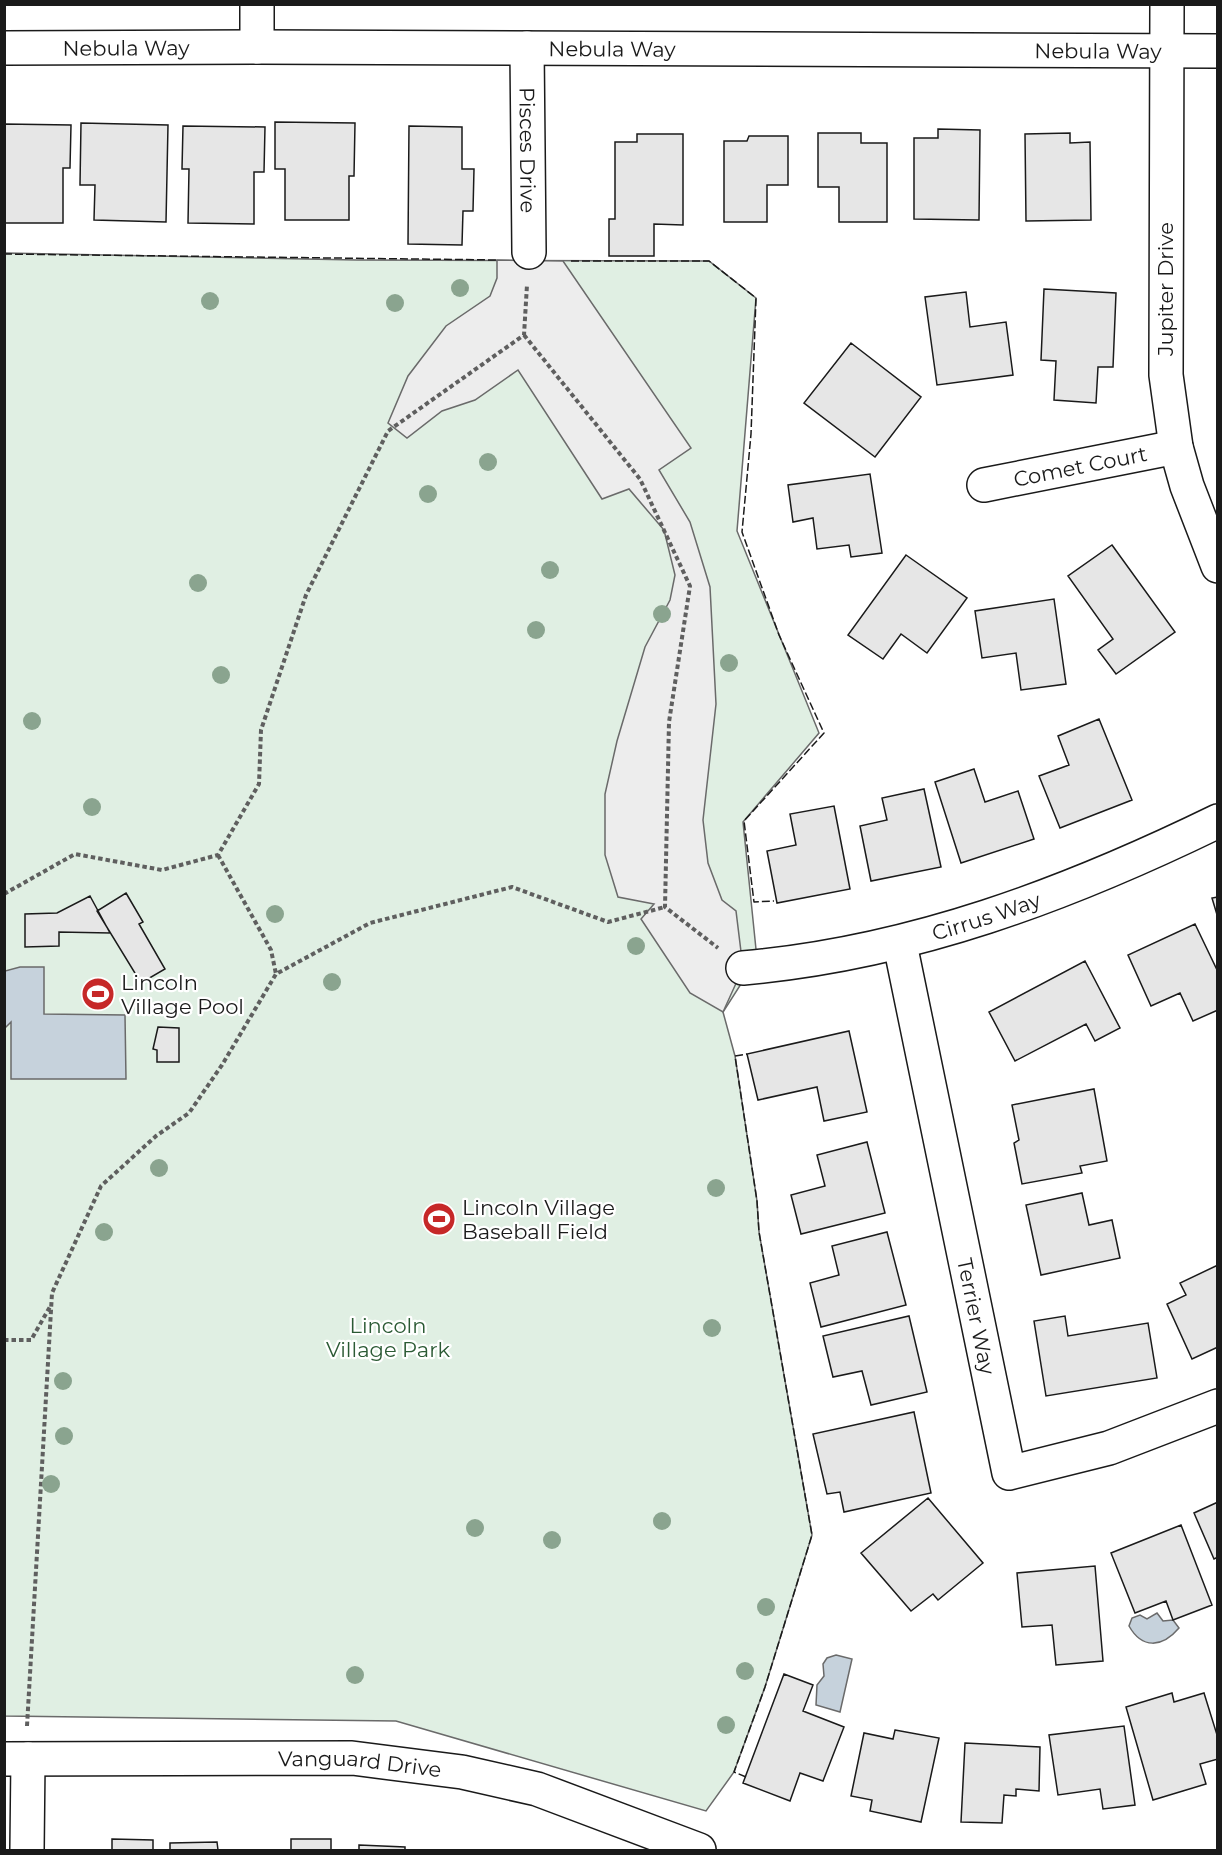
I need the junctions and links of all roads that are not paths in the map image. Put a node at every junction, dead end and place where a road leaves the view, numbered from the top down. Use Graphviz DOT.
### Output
graph roads {
  1 [pos="257,4"];
  2 [pos="1167,4"];
  3 [pos="257,47"];
  4 [pos="4,48"];
  5 [pos="527,48"];
  6 [pos="1167,51"];
  7 [pos="1218,51"];
  8 [pos="529,252"];
  9 [pos="1176,447"];
  10 [pos="984,485"];
  11 [pos="1218,566"];
  12 [pos="1218,822"];
  13 [pos="900,944"];
  14 [pos="743,968"];
  15 [pos="1218,1406"];
  16 [pos="16,1759"];
  17 [pos="27,1851"];
  18 [pos="699,1851"];
  1 -- 3 [label="street"];
  2 -- 6 [label="street, Jupiter Drive"];
  3 -- 4 [label="street, Nebula Way"];
  3 -- 5 [label="street, Nebula Way"];
  5 -- 6 [label="street, Nebula Way"];
  5 -- 8 [label="street, Pisces Drive"];
  6 -- 7 [label="street, Nebula Way"];
  6 -- 9 [label="street, Jupiter Drive"];
  9 -- 10 [label="street, Comet Court"];
  9 -- 11 [label="street, Jupiter Drive"];
  12 -- 13 [label="street, Cirrus Way"];
  13 -- 14 [label="street, Cirrus Way"];
  13 -- 15 [label="street, Terrier Way"];
  16 -- 17 [label="street"];
  16 -- 18 [label="street, Vanguard Drive"];
}
